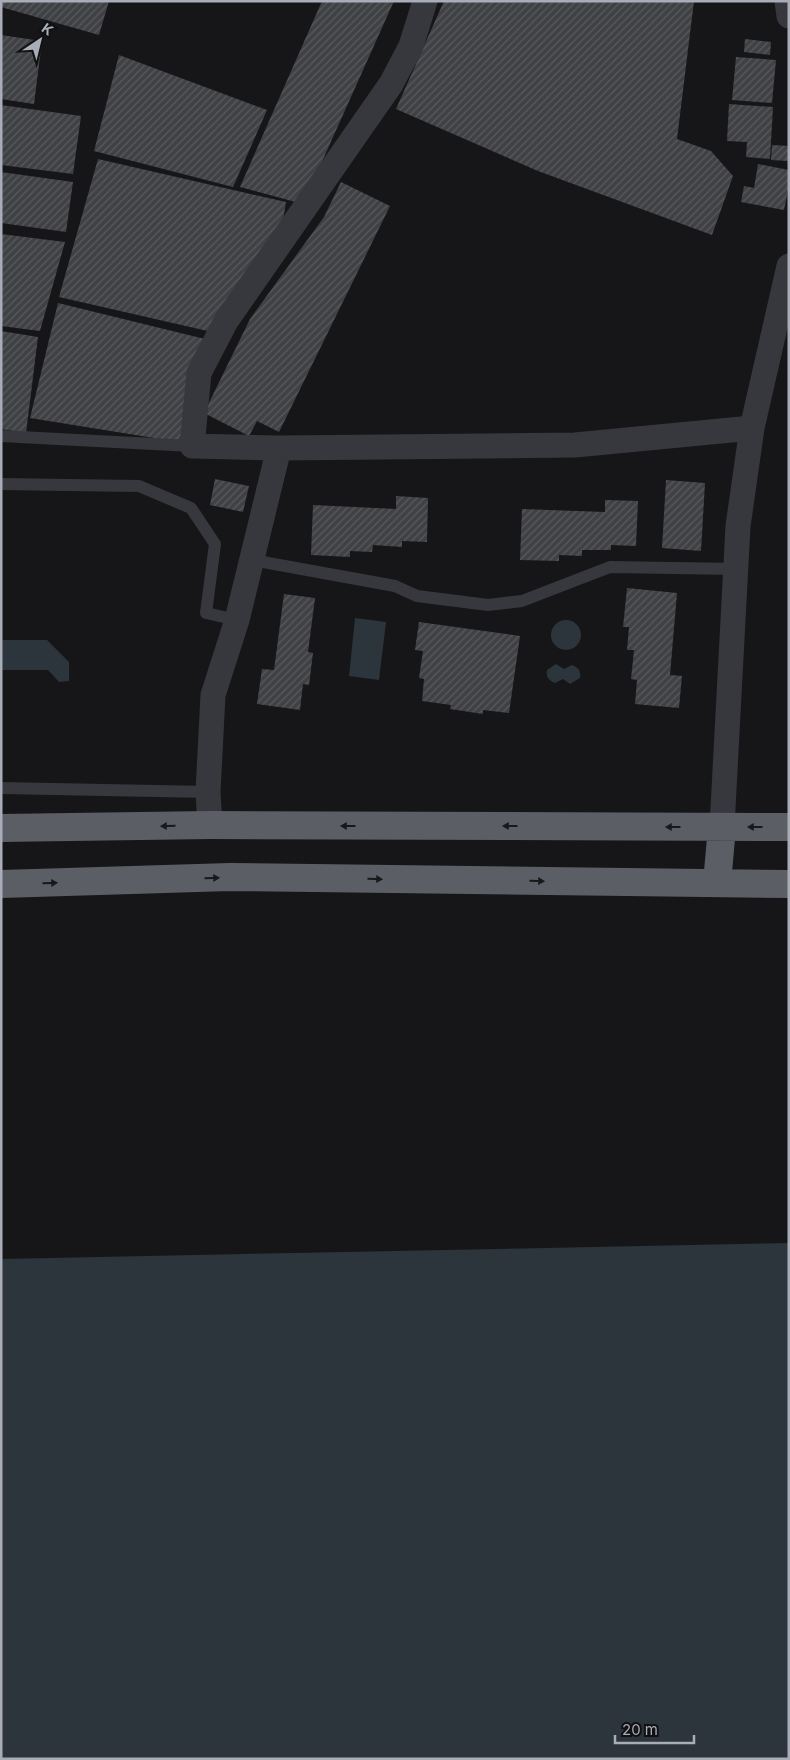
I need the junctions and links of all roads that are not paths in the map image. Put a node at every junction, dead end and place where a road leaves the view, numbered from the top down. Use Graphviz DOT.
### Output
graph roads {
  1 [pos="425,1"];
  2 [pos="787,1"];
  3 [pos="789,16"];
  4 [pos="789,266"];
  5 [pos="783,322"];
  6 [pos="752,428"];
  7 [pos="1,436"];
  8 [pos="192,446"];
  9 [pos="280,448"];
  10 [pos="1,484"];
  11 [pos="252,560"];
  12 [pos="736,569"];
  13 [pos="237,620"];
  14 [pos="1,788"];
  15 [pos="208,792"];
  16 [pos="210,825"];
  17 [pos="722,827"];
  18 [pos="789,827"];
  19 [pos="1,828"];
  20 [pos="717,883"];
  21 [pos="1,884"];
  22 [pos="789,884"];
  1 -- 8 [label="street"];
  2 -- 3 [label="street"];
  4 -- 5 [label="street"];
  5 -- 6 [label="street"];
  6 -- 9 [label="street"];
  6 -- 12 [label="street"];
  7 -- 8 [label="lane"];
  8 -- 9 [label="street"];
  9 -- 11 [label="street"];
  10 -- 13 [label="lane"];
  11 -- 12 [label="lane"];
  11 -- 13 [label="street"];
  12 -- 17 [label="street"];
  13 -- 15 [label="street"];
  14 -- 15 [label="lane"];
  15 -- 16 [label="street"];
  17 -- 16 [label="highway, one-way"];
  16 -- 19 [label="highway, one-way"];
  18 -- 17 [label="highway, one-way"];
  17 -- 20 [label="highway"];
  21 -- 20 [label="highway, one-way"];
  20 -- 22 [label="highway"];
}
